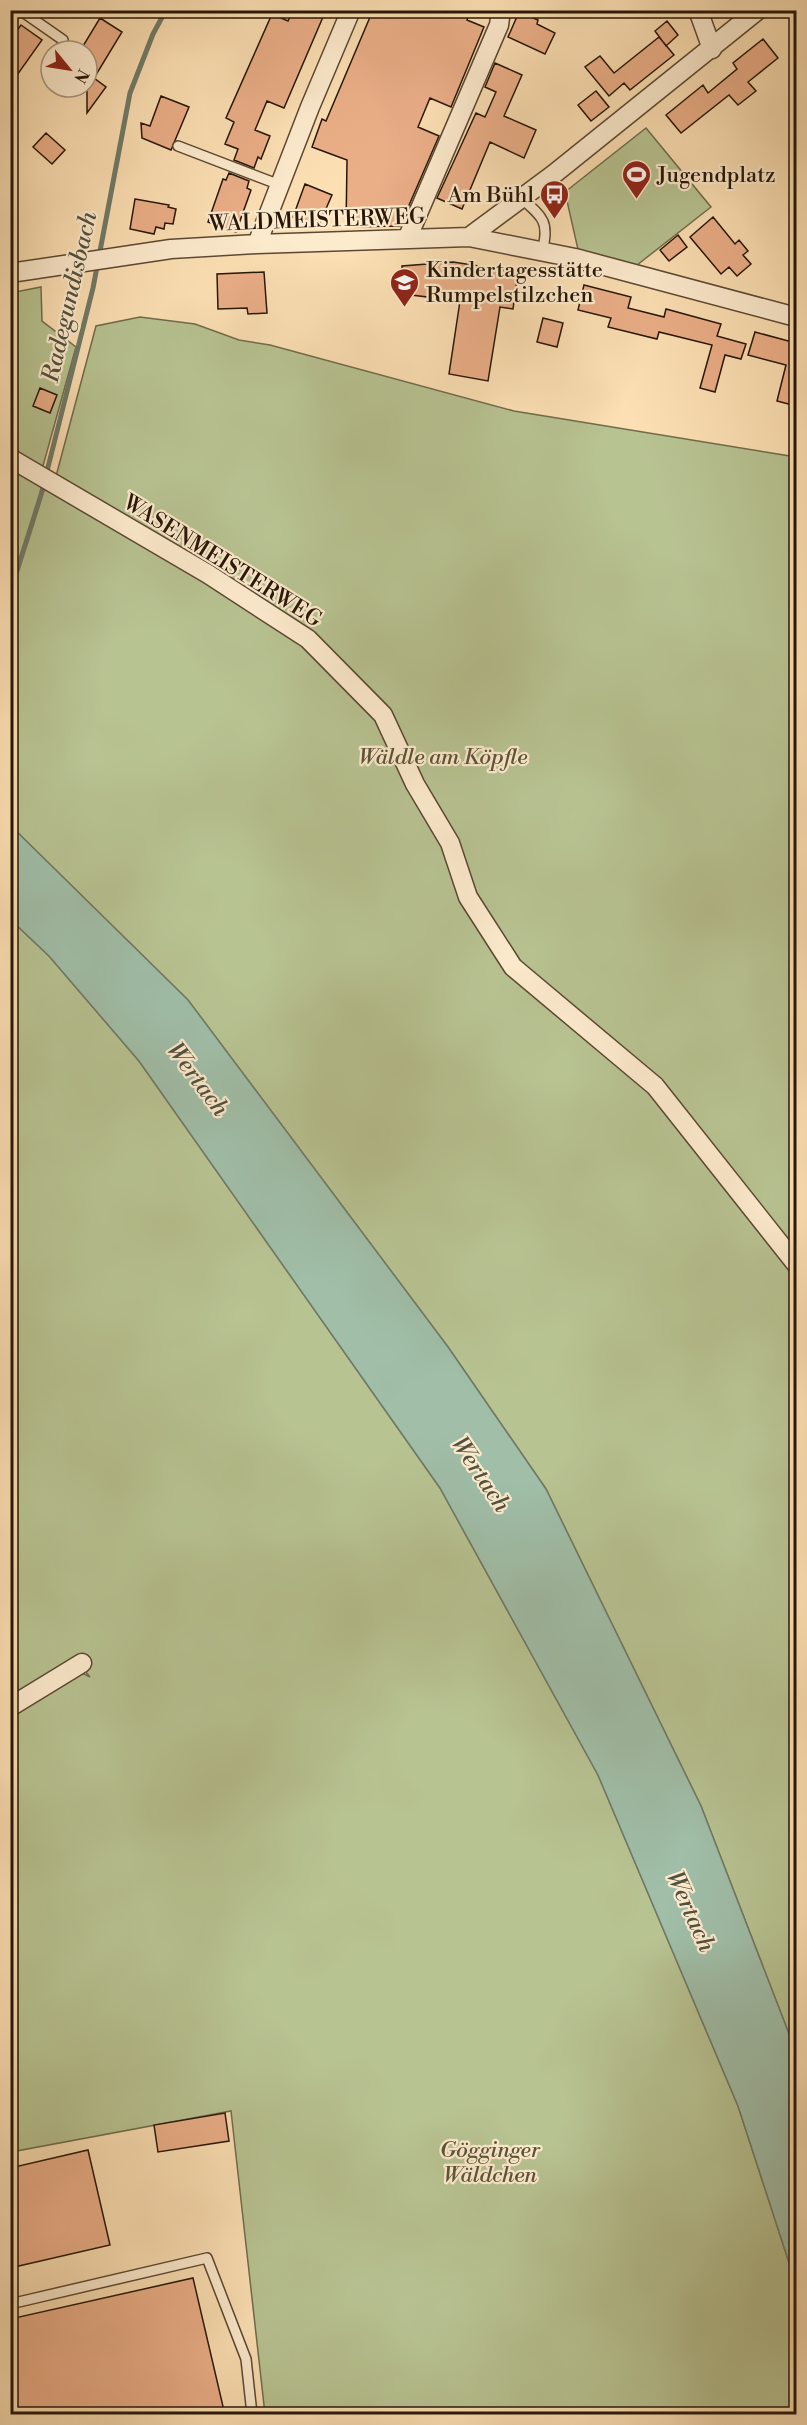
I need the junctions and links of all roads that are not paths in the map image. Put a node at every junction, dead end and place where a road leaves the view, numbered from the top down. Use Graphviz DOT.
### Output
graph roads {
  1 [pos="20,10"];
  2 [pos="351,10"];
  3 [pos="501,10"];
  4 [pos="698,10"];
  5 [pos="759,10"];
  6 [pos="62,39"];
  7 [pos="712,49"];
  8 [pos="178,146"];
  9 [pos="280,185"];
  10 [pos="522,199"];
  11 [pos="469,237"];
  12 [pos="407,239"];
  13 [pos="257,244"];
  14 [pos="542,251"];
  15 [pos="10,273"];
  16 [pos="796,317"];
  17 [pos="10,458"];
  18 [pos="796,1263"];
  19 [pos="82,1663"];
  20 [pos="10,1707"];
  21 [pos="10,2304"];
  22 [pos="252,2415"];
  1 -- 6 [label="lane"];
  2 -- 9 [label="street"];
  3 -- 12 [label="street"];
  4 -- 7 [label="street"];
  5 -- 7 [label="street"];
  7 -- 10 [label="street"];
  8 -- 9 [label="lane"];
  9 -- 13 [label="street"];
  10 -- 11 [label="street"];
  10 -- 14 [label="lane"];
  11 -- 12 [label="street, WALDMEISTERWEG"];
  11 -- 14 [label="street, WALDMEISTERWEG"];
  12 -- 13 [label="street, WALDMEISTERWEG"];
  13 -- 15 [label="street, WALDMEISTERWEG"];
  14 -- 16 [label="street, WALDMEISTERWEG"];
  17 -- 18 [label="street, WASENMEISTERWEG"];
  19 -- 20 [label="street"];
  21 -- 22 [label="lane"];
}
